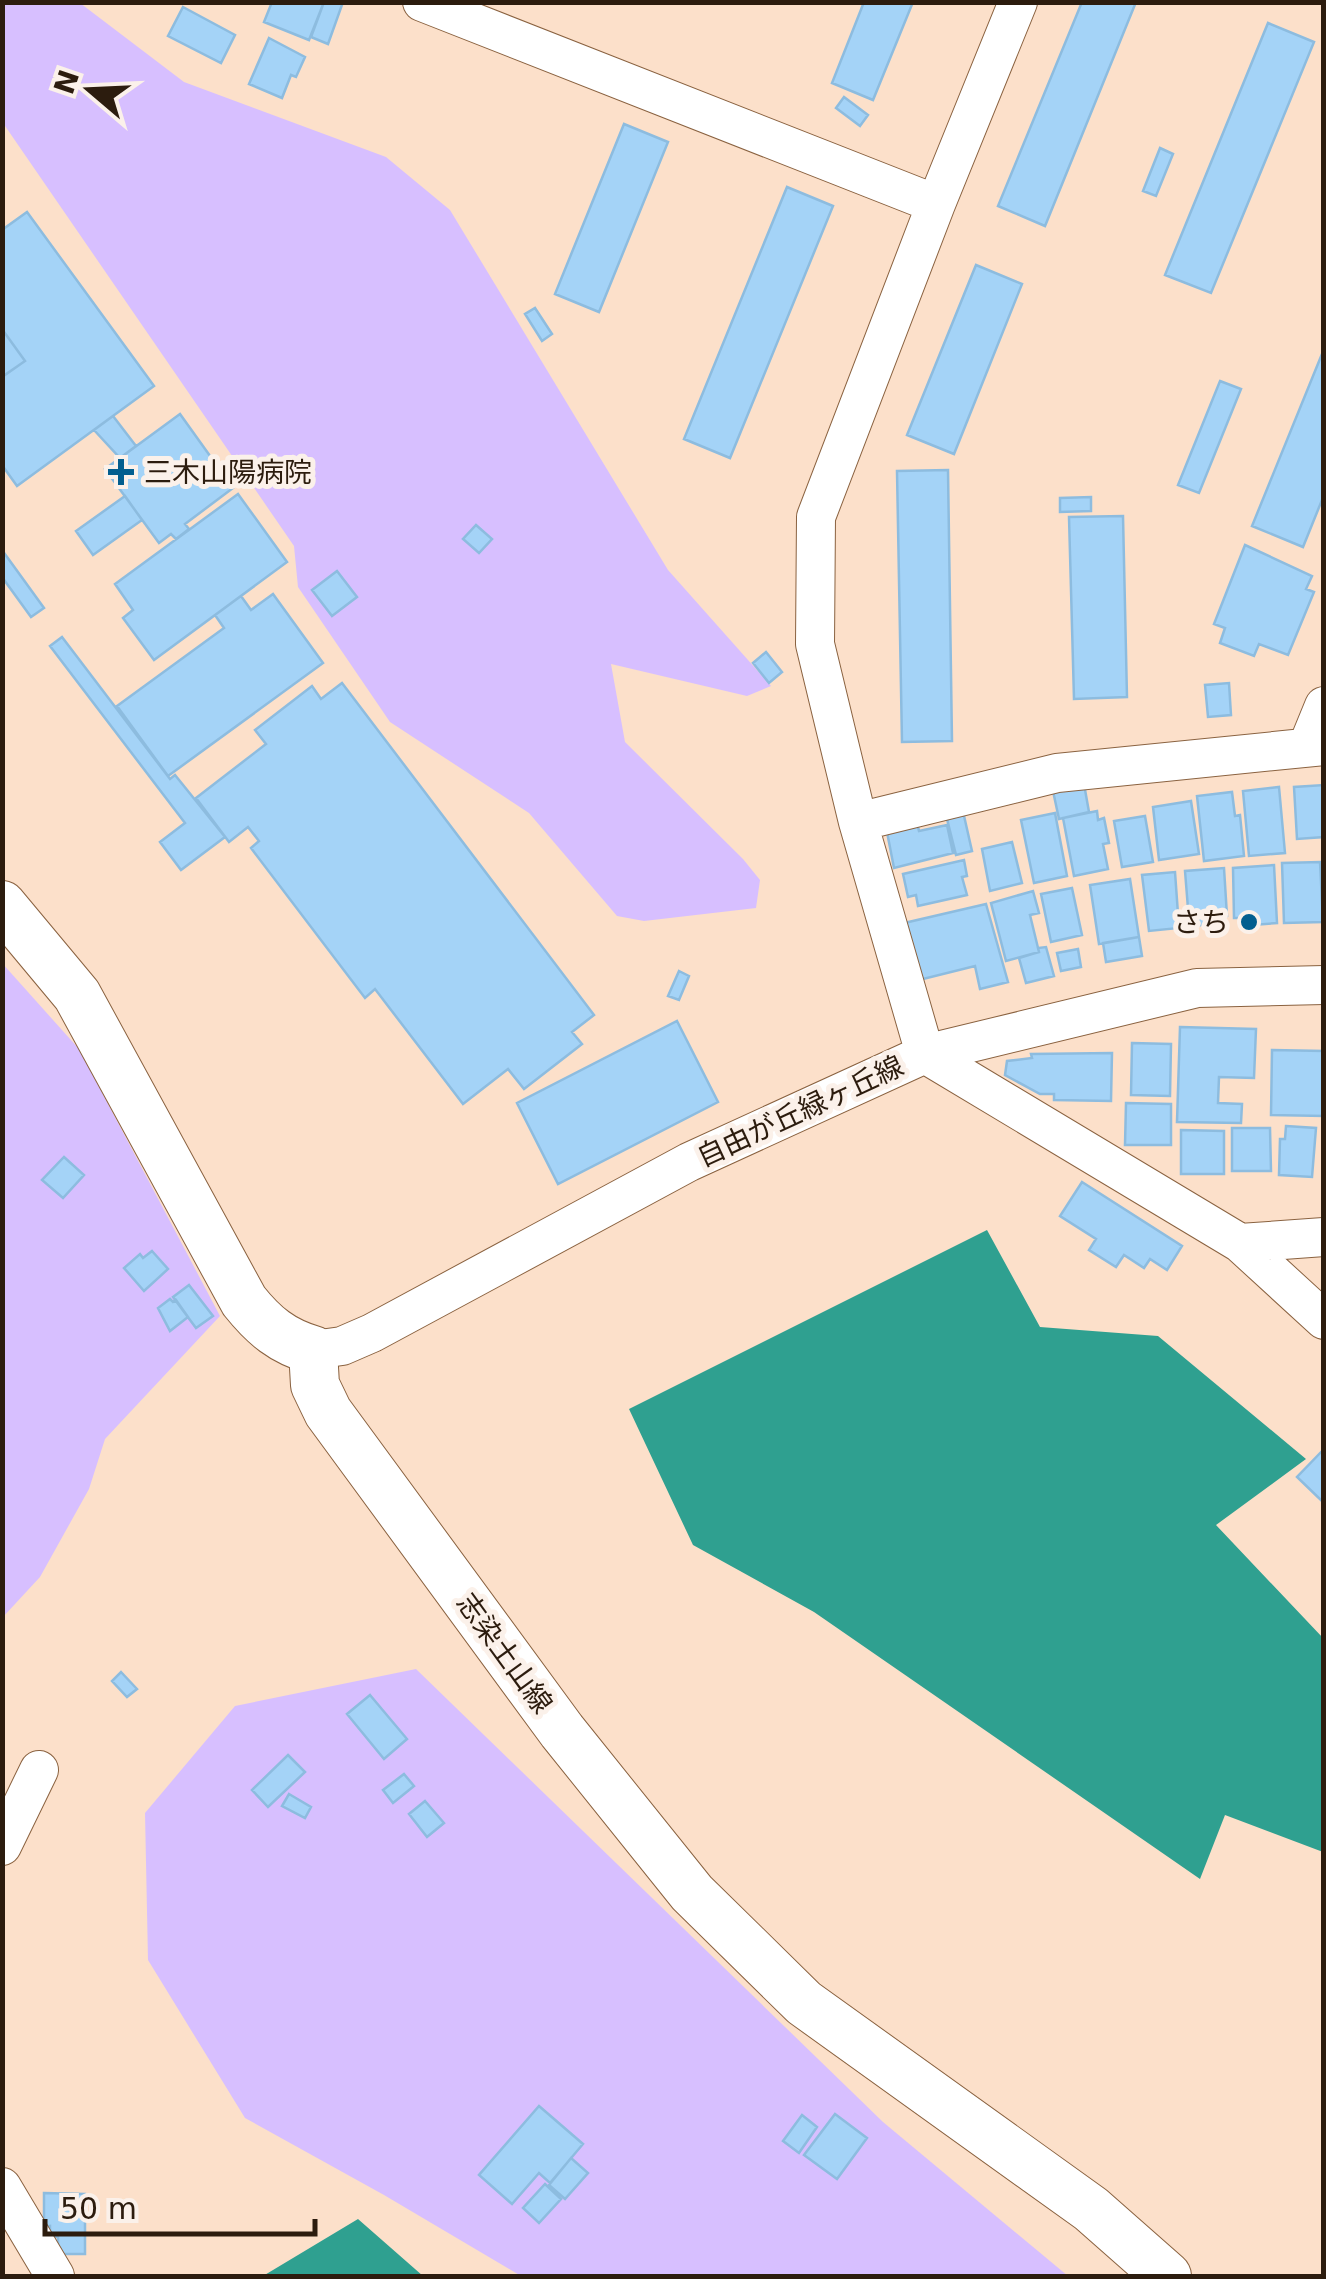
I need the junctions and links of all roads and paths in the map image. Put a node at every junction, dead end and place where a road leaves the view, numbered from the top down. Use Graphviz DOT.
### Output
graph roads {
  1 [pos="422,2"];
  2 [pos="1018,2"];
  3 [pos="936,204"];
  4 [pos="1324,706"];
  5 [pos="1316,745"];
  6 [pos="858,822"];
  7 [pos="2,905"];
  8 [pos="1324,985"];
  9 [pos="925,1054"];
  10 [pos="1324,1237"];
  11 [pos="1240,1243"];
  12 [pos="1324,1320"];
  13 [pos="313,1350"];
  14 [pos="39,1770"];
  15 [pos="2,1846"];
  16 [pos="2,2186"];
  17 [pos="55,2276"];
  18 [pos="1167,2276"];
  1 -- 3 [label="street"];
  2 -- 3 [label="street"];
  3 -- 6 [label="street"];
  4 -- 5 [label="street"];
  5 -- 6 [label="street"];
  6 -- 9 [label="street"];
  7 -- 13 [label="main road"];
  8 -- 9 [label="street, 自由が丘緑ヶ丘線"];
  9 -- 11 [label="street"];
  9 -- 13 [label="street, 自由が丘緑ヶ丘線"];
  10 -- 11 [label="street"];
  11 -- 12 [label="street"];
  13 -- 18 [label="main road, 志染土山線"];
  14 -- 15 [label="street"];
  16 -- 17 [label="street"];
}
